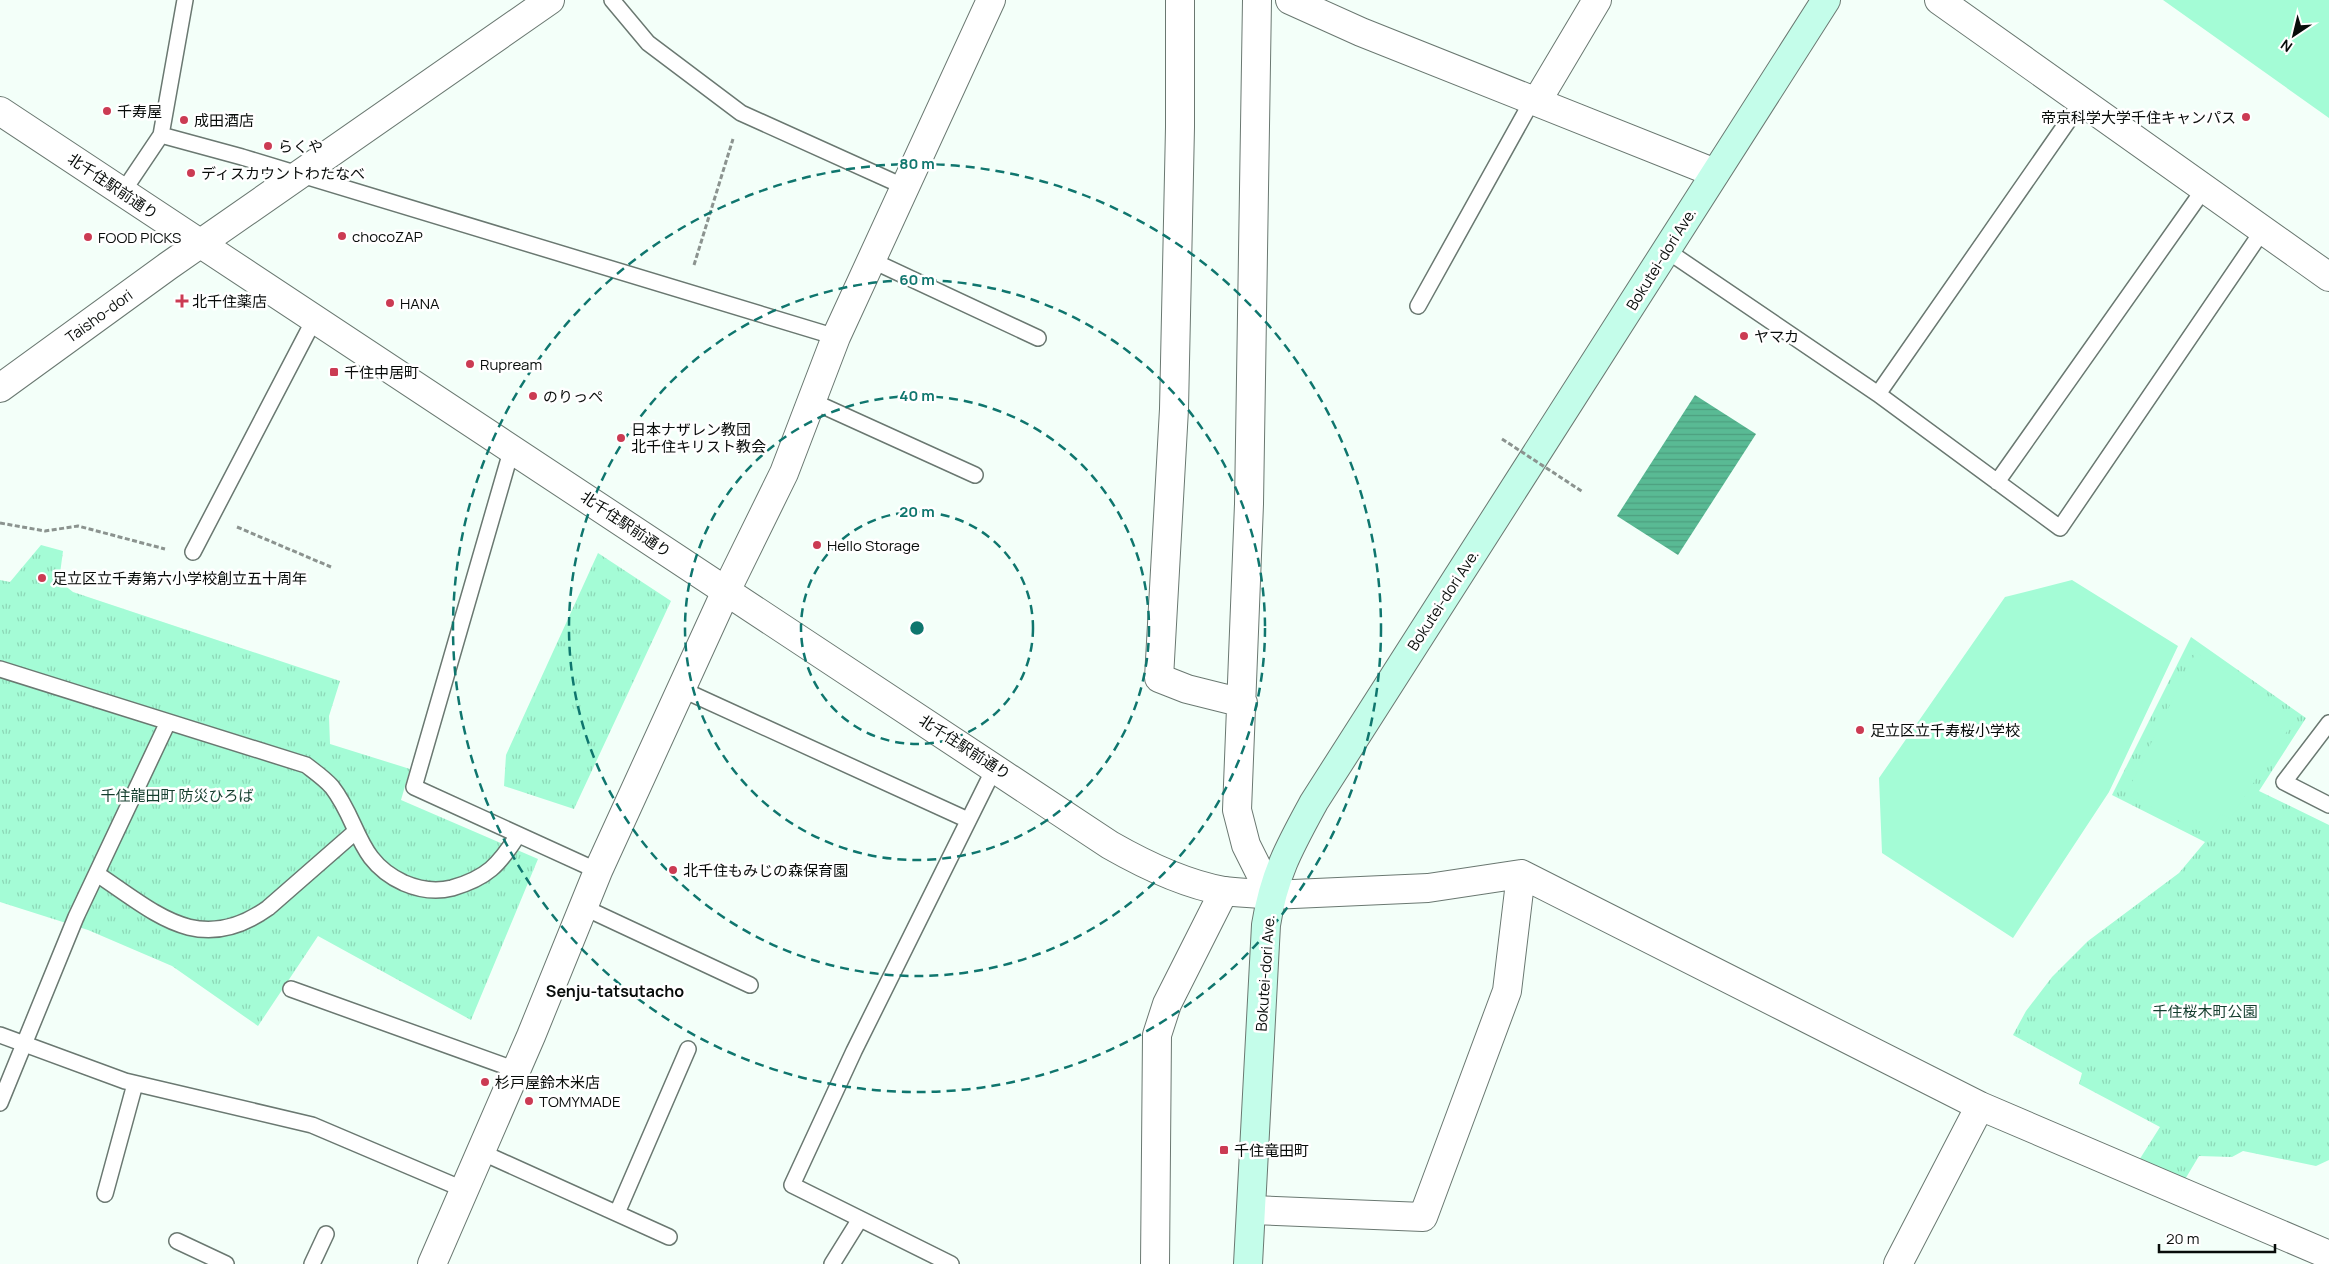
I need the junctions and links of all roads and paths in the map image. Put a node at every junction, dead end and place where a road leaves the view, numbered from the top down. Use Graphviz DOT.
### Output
graph roads {
  1 [pos="185,0"];
  2 [pos="550,0"];
  3 [pos="612,0"];
  4 [pos="991,0"];
  5 [pos="1180,0"];
  6 [pos="1257,0"];
  7 [pos="1290,0"];
  8 [pos="1597,0"];
  9 [pos="1826,0"];
  10 [pos="1939,0"];
  11 [pos="1535,100"];
  12 [pos="2082,102"];
  13 [pos="0,111"];
  14 [pos="741,114"];
  15 [pos="160,135"];
  16 [pos="1715,173"];
  17 [pos="298,175"];
  18 [pos="905,187"];
  19 [pos="2204,189"];
  20 [pos="122,193"];
  21 [pos="2263,230"];
  22 [pos="199,244"];
  23 [pos="1666,250"];
  24 [pos="872,260"];
  25 [pos="2329,277"];
  26 [pos="685,292"];
  27 [pos="1418,306"];
  28 [pos="315,318"];
  29 [pos="836,337"];
  30 [pos="1038,338"];
  31 [pos="0,388"];
  32 [pos="1878,394"];
  33 [pos="812,401"];
  34 [pos="1502,439"];
  35 [pos="512,448"];
  36 [pos="974,475"];
  37 [pos="1997,482"];
  38 [pos="1583,492"];
  39 [pos="211,516"];
  40 [pos="0,523"];
  41 [pos="193,552"];
  42 [pos="331,567"];
  43 [pos="726,591"];
  44 [pos="0,669"];
  45 [pos="681,689"];
  46 [pos="1243,703"];
  47 [pos="168,722"];
  48 [pos="2329,723"];
  49 [pos="995,767"];
  50 [pos="2329,805"];
  51 [pos="968,820"];
  52 [pos="355,832"];
  53 [pos="518,835"];
  54 [pos="598,871"];
  55 [pos="97,874"];
  56 [pos="1521,874"];
  57 [pos="1224,891"];
  58 [pos="1271,895"];
  59 [pos="583,907"];
  60 [pos="750,985"];
  61 [pos="291,989"];
  62 [pos="0,1035"];
  63 [pos="24,1045"];
  64 [pos="688,1049"];
  65 [pos="516,1070"];
  66 [pos="135,1084"];
  67 [pos="0,1103"];
  68 [pos="1980,1106"];
  69 [pos="481,1152"];
  70 [pos="465,1190"];
  71 [pos="105,1194"];
  72 [pos="1251,1210"];
  73 [pos="617,1213"];
  74 [pos="860,1218"];
  75 [pos="326,1234"];
  76 [pos="669,1237"];
  77 [pos="177,1241"];
  78 [pos="2329,1255"];
  79 [pos="226,1264"];
  80 [pos="312,1264"];
  81 [pos="432,1264"];
  82 [pos="832,1264"];
  83 [pos="952,1264"];
  84 [pos="1155,1264"];
  85 [pos="1248,1264"];
  86 [pos="1898,1264"];
  1 -- 15 [label="lane"];
  2 -- 17 [label="street, Taisho-dori"];
  3 -- 14 [label="lane"];
  4 -- 18 [label="street"];
  5 -- 46 [label="street"];
  6 -- 46 [label="street"];
  7 -- 11 [label="street"];
  8 -- 11 [label="street"];
  9 -- 16 [label="main road, Bokutei-dori Ave."];
  10 -- 12 [label="street"];
  11 -- 16 [label="street"];
  11 -- 27 [label="lane"];
  12 -- 19 [label="street"];
  12 -- 32 [label="lane"];
  13 -- 20 [label="street, 北千住駅前通り"];
  14 -- 18 [label="lane"];
  14 -- 26 [label="path"];
  15 -- 17 [label="lane"];
  15 -- 20 [label="lane"];
  16 -- 23 [label="main road, Bokutei-dori Ave."];
  17 -- 22 [label="street, Taisho-dori"];
  17 -- 26 [label="lane"];
  18 -- 24 [label="street"];
  19 -- 21 [label="street"];
  19 -- 37 [label="lane"];
  20 -- 22 [label="street, 北千住駅前通り"];
  21 -- 25 [label="street"];
  21 -- 37 [label="lane"];
  22 -- 28 [label="street, 北千住駅前通り"];
  22 -- 31 [label="street, Taisho-dori"];
  23 -- 32 [label="lane"];
  23 -- 58 [label="main road, Bokutei-dori Ave."];
  24 -- 29 [label="street"];
  24 -- 30 [label="lane"];
  26 -- 29 [label="lane"];
  28 -- 35 [label="street, 北千住駅前通り"];
  28 -- 39 [label="lane"];
  29 -- 33 [label="street"];
  32 -- 37 [label="lane"];
  33 -- 36 [label="lane"];
  33 -- 43 [label="street"];
  34 -- 38 [label="path, bridge"];
  35 -- 43 [label="street, 北千住駅前通り"];
  35 -- 53 [label="lane"];
  39 -- 41 [label="lane"];
  39 -- 42 [label="path"];
  40 -- 41 [label="path"];
  43 -- 45 [label="street"];
  43 -- 49 [label="street, 北千住駅前通り"];
  44 -- 47 [label="lane"];
  45 -- 51 [label="lane"];
  45 -- 54 [label="street"];
  46 -- 58 [label="street"];
  47 -- 52 [label="lane"];
  47 -- 55 [label="lane"];
  48 -- 50 [label="lane"];
  49 -- 51 [label="lane"];
  49 -- 57 [label="street, 北千住駅前通り"];
  51 -- 74 [label="lane"];
  52 -- 53 [label="lane"];
  52 -- 55 [label="lane"];
  53 -- 54 [label="lane"];
  54 -- 59 [label="street"];
  55 -- 63 [label="lane"];
  56 -- 58 [label="street, 北千住駅前通り"];
  56 -- 68 [label="street"];
  56 -- 72 [label="street"];
  57 -- 58 [label="street, 北千住駅前通り"];
  57 -- 84 [label="street"];
  58 -- 72 [label="main road, Bokutei-dori Ave."];
  59 -- 60 [label="lane"];
  59 -- 65 [label="street"];
  61 -- 65 [label="lane"];
  62 -- 63 [label="lane"];
  63 -- 66 [label="lane"];
  63 -- 67 [label="lane"];
  64 -- 73 [label="lane"];
  65 -- 69 [label="street"];
  66 -- 70 [label="lane"];
  66 -- 71 [label="lane"];
  68 -- 78 [label="street"];
  68 -- 86 [label="street"];
  69 -- 70 [label="street"];
  69 -- 73 [label="lane"];
  70 -- 81 [label="street"];
  72 -- 85 [label="main road, Bokutei-dori Ave."];
  73 -- 76 [label="lane"];
  74 -- 82 [label="lane"];
  74 -- 83 [label="lane"];
  75 -- 80 [label="lane"];
  77 -- 79 [label="lane"];
}
